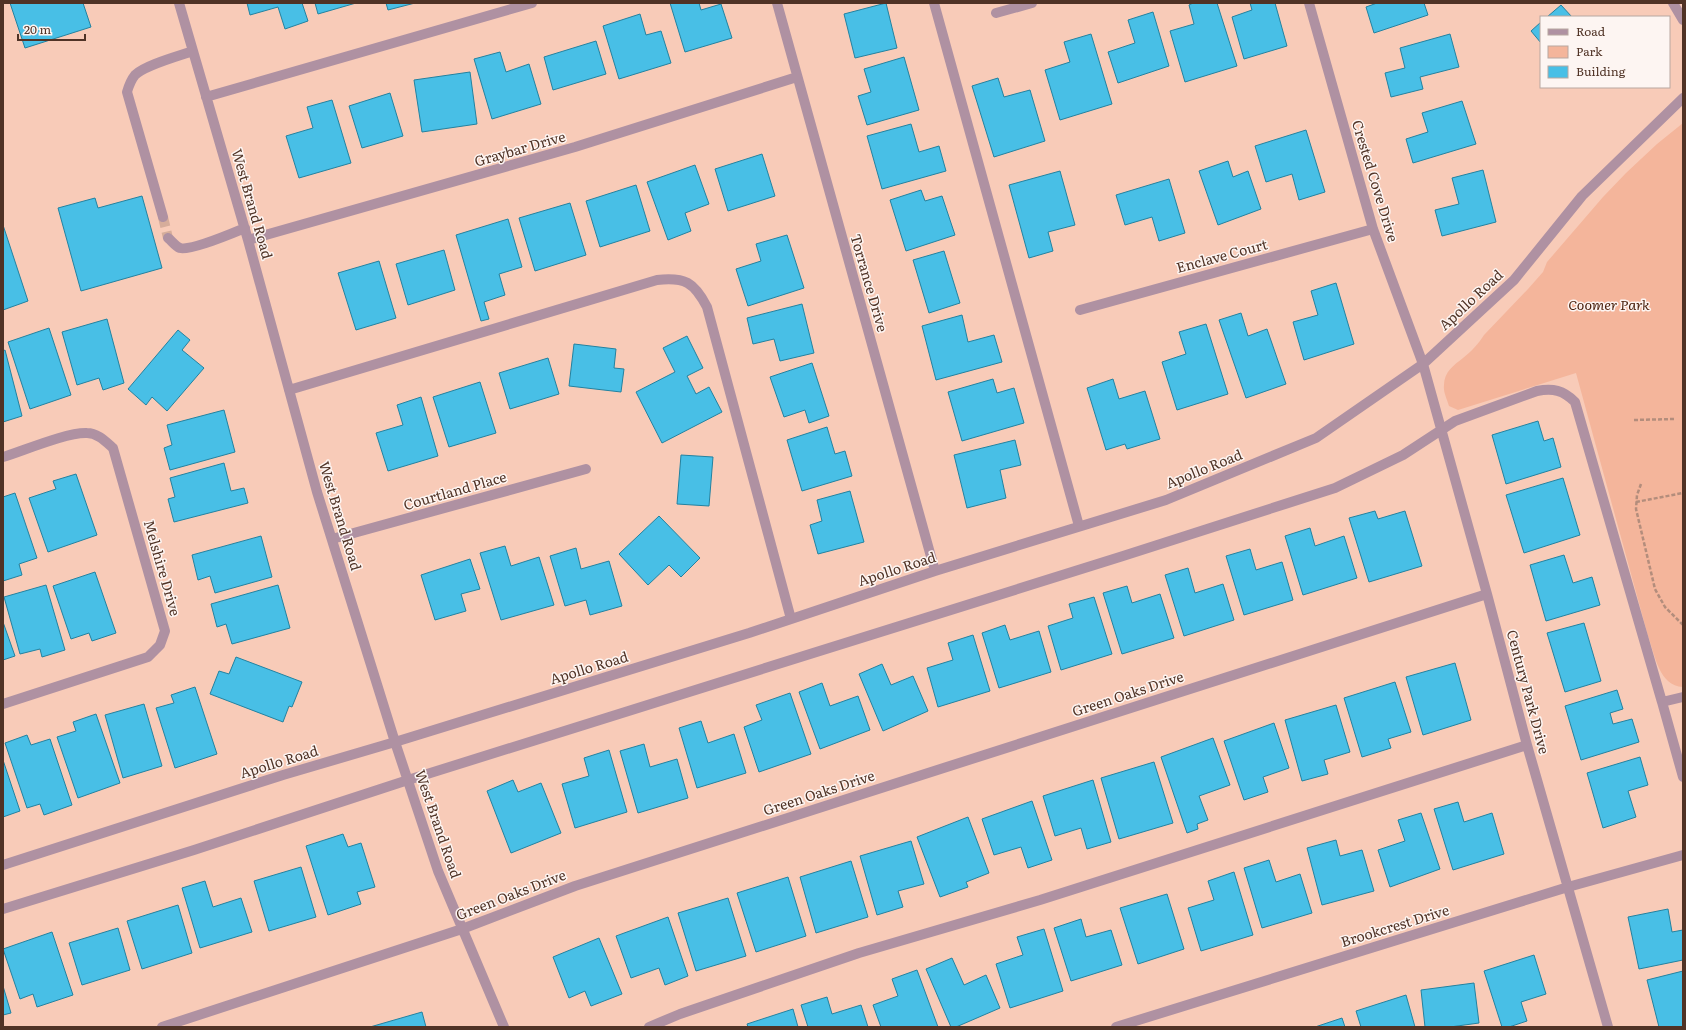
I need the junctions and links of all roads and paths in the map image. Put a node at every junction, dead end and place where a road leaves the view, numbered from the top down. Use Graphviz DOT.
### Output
graph roads {
  1 [pos="179,3"];
  2 [pos="532,3"];
  3 [pos="777,3"];
  4 [pos="934,3"];
  5 [pos="1032,3"];
  6 [pos="1309,3"];
  7 [pos="1673,3"];
  8 [pos="996,13"];
  9 [pos="1683,20"];
  10 [pos="193,51"];
  11 [pos="797,77"];
  12 [pos="206,97"];
  13 [pos="1683,98"];
  14 [pos="163,217"];
  15 [pos="244,228"];
  16 [pos="1373,229"];
  17 [pos="168,238"];
  18 [pos="248,240"];
  19 [pos="1080,310"];
  20 [pos="1422,364"];
  21 [pos="289,390"];
  22 [pos="1675,419"];
  23 [pos="1634,420"];
  24 [pos="1441,431"];
  25 [pos="3,457"];
  26 [pos="586,469"];
  27 [pos="1641,484"];
  28 [pos="1683,493"];
  29 [pos="1636,502"];
  30 [pos="1079,526"];
  31 [pos="332,539"];
  32 [pos="935,571"];
  33 [pos="1487,594"];
  34 [pos="791,619"];
  35 [pos="1683,625"];
  36 [pos="1683,697"];
  37 [pos="1662,702"];
  38 [pos="3,704"];
  39 [pos="395,742"];
  40 [pos="1527,745"];
  41 [pos="1683,777"];
  42 [pos="408,780"];
  43 [pos="1683,855"];
  44 [pos="3,865"];
  45 [pos="1568,887"];
  46 [pos="3,909"];
  47 [pos="462,929"];
  48 [pos="162,1027"];
  49 [pos="504,1027"];
  50 [pos="649,1027"];
  51 [pos="1116,1027"];
  52 [pos="1608,1027"];
  1 -- 10 [label="street, West Brand Road"];
  2 -- 12 [label="street"];
  3 -- 11 [label="street, Torrance Drive"];
  4 -- 30 [label="street"];
  5 -- 8 [label="street"];
  6 -- 16 [label="street, Crested Cove Drive"];
  7 -- 9 [label="street"];
  10 -- 12 [label="street, West Brand Road"];
  10 -- 14 [label="street"];
  11 -- 18 [label="street, Graybar Drive"];
  11 -- 32 [label="street, Torrance Drive"];
  12 -- 15 [label="street, West Brand Road"];
  13 -- 20 [label="street, Apollo Road"];
  15 -- 17 [label="street"];
  15 -- 18 [label="street, West Brand Road"];
  16 -- 19 [label="street, Enclave Court"];
  16 -- 20 [label="street, Crested Cove Drive"];
  18 -- 21 [label="street, West Brand Road"];
  20 -- 24 [label="street, Century Park Drive"];
  20 -- 30 [label="street, Apollo Road"];
  21 -- 31 [label="street, West Brand Road"];
  21 -- 34 [label="street"];
  22 -- 23 [label="path"];
  24 -- 33 [label="street, Century Park Drive"];
  24 -- 37 [label="street"];
  24 -- 42 [label="street"];
  25 -- 38 [label="street, Melshire Drive"];
  26 -- 31 [label="street, Courtland Place"];
  27 -- 29 [label="path"];
  28 -- 29 [label="path"];
  29 -- 35 [label="path"];
  30 -- 32 [label="street, Apollo Road"];
  31 -- 39 [label="street, West Brand Road"];
  32 -- 34 [label="street, Apollo Road"];
  33 -- 40 [label="street, Century Park Drive"];
  33 -- 47 [label="street, Green Oaks Drive"];
  34 -- 39 [label="street, Apollo Road"];
  36 -- 37 [label="street"];
  37 -- 41 [label="street"];
  39 -- 42 [label="street, West Brand Road"];
  39 -- 44 [label="street, Apollo Road"];
  40 -- 45 [label="street, Century Park Drive"];
  40 -- 50 [label="street"];
  42 -- 46 [label="street"];
  42 -- 47 [label="street, West Brand Road"];
  43 -- 45 [label="street, Brookcrest Drive"];
  45 -- 51 [label="street, Brookcrest Drive"];
  45 -- 52 [label="street, Century Park Drive"];
  47 -- 48 [label="street, Green Oaks Drive"];
  47 -- 49 [label="street, West Brand Road"];
}
